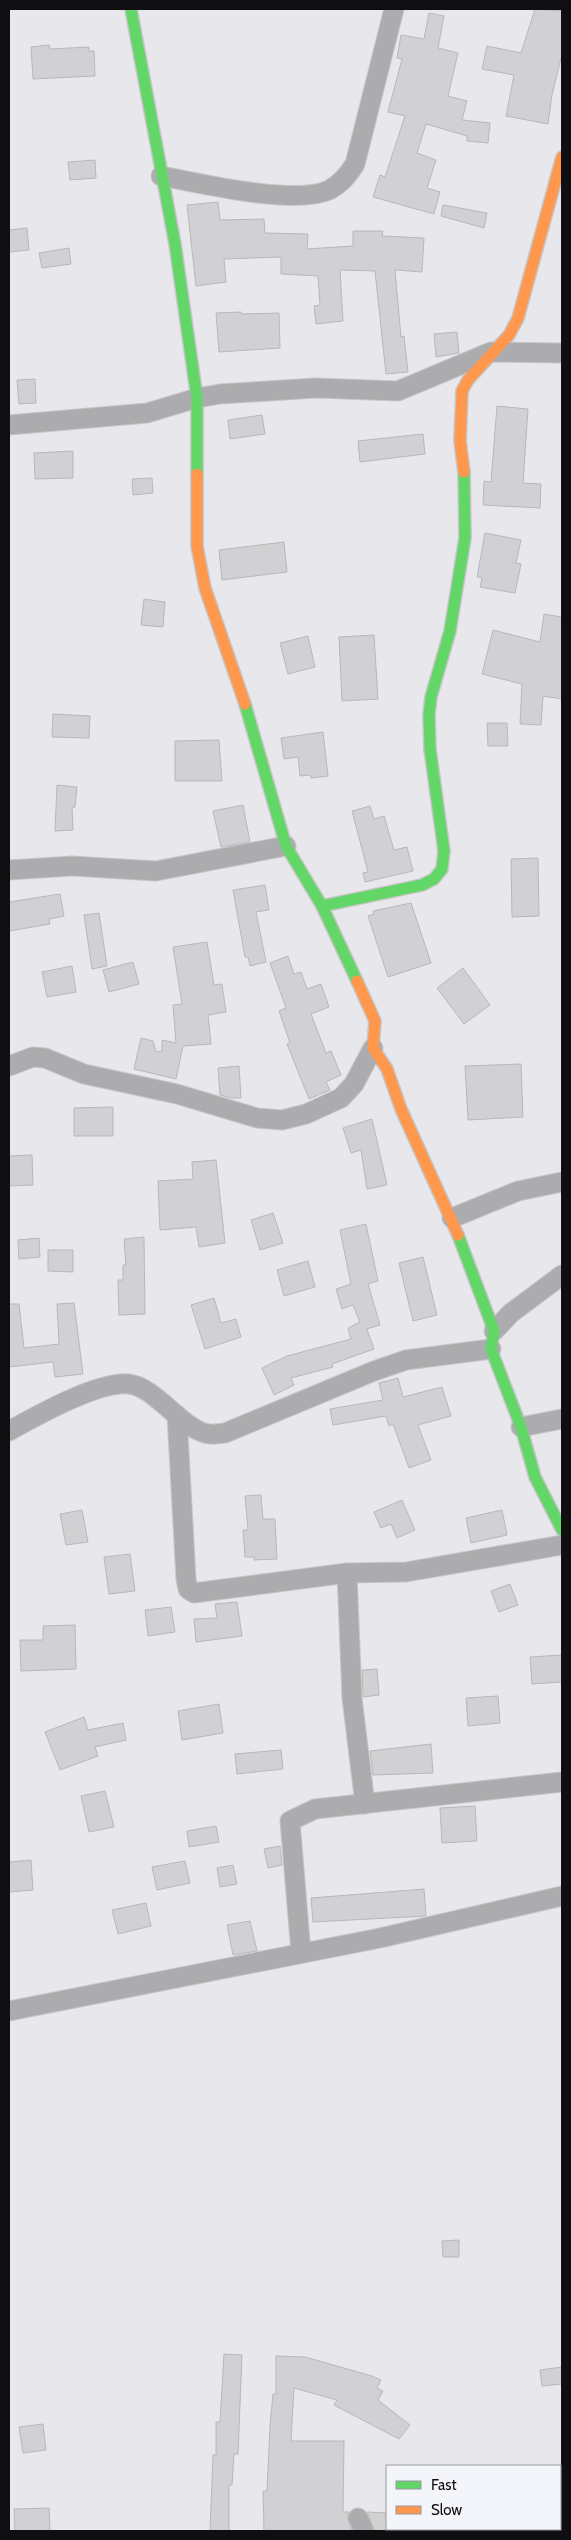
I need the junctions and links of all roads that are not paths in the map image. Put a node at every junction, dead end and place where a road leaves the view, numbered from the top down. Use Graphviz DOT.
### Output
graph roads {
  1 [pos="131,9"];
  2 [pos="394,9"];
  3 [pos="562,157"];
  4 [pos="161,176"];
  5 [pos="491,352"];
  6 [pos="562,353"];
  7 [pos="198,398"];
  8 [pos="9,425"];
  9 [pos="286,846"];
  10 [pos="9,870"];
  11 [pos="322,906"];
  12 [pos="373,1048"];
  13 [pos="9,1066"];
  14 [pos="562,1182"];
  15 [pos="452,1218"];
  16 [pos="562,1275"];
  17 [pos="493,1340"];
  18 [pos="177,1415"];
  19 [pos="562,1419"];
  20 [pos="521,1426"];
  21 [pos="9,1431"];
  22 [pos="562,1530"];
  23 [pos="562,1545"];
  24 [pos="347,1574"];
  25 [pos="562,1782"];
  26 [pos="365,1804"];
  27 [pos="562,1896"];
  28 [pos="301,1954"];
  29 [pos="9,2011"];
  1 -- 4 [label="street"];
  2 -- 4 [label="street"];
  3 -- 5 [label="street"];
  4 -- 7 [label="street"];
  5 -- 6 [label="street"];
  5 -- 7 [label="street"];
  5 -- 11 [label="street"];
  7 -- 8 [label="street"];
  7 -- 9 [label="street"];
  9 -- 10 [label="street"];
  9 -- 11 [label="street"];
  11 -- 12 [label="street"];
  12 -- 13 [label="street"];
  12 -- 15 [label="street"];
  14 -- 15 [label="street"];
  15 -- 17 [label="street"];
  16 -- 17 [label="street"];
  17 -- 18 [label="street"];
  17 -- 20 [label="street"];
  18 -- 21 [label="street"];
  18 -- 24 [label="street"];
  19 -- 20 [label="street"];
  20 -- 22 [label="street"];
  23 -- 24 [label="street"];
  24 -- 26 [label="street"];
  25 -- 26 [label="street"];
  26 -- 28 [label="street"];
  27 -- 28 [label="street"];
  28 -- 29 [label="street"];
}
